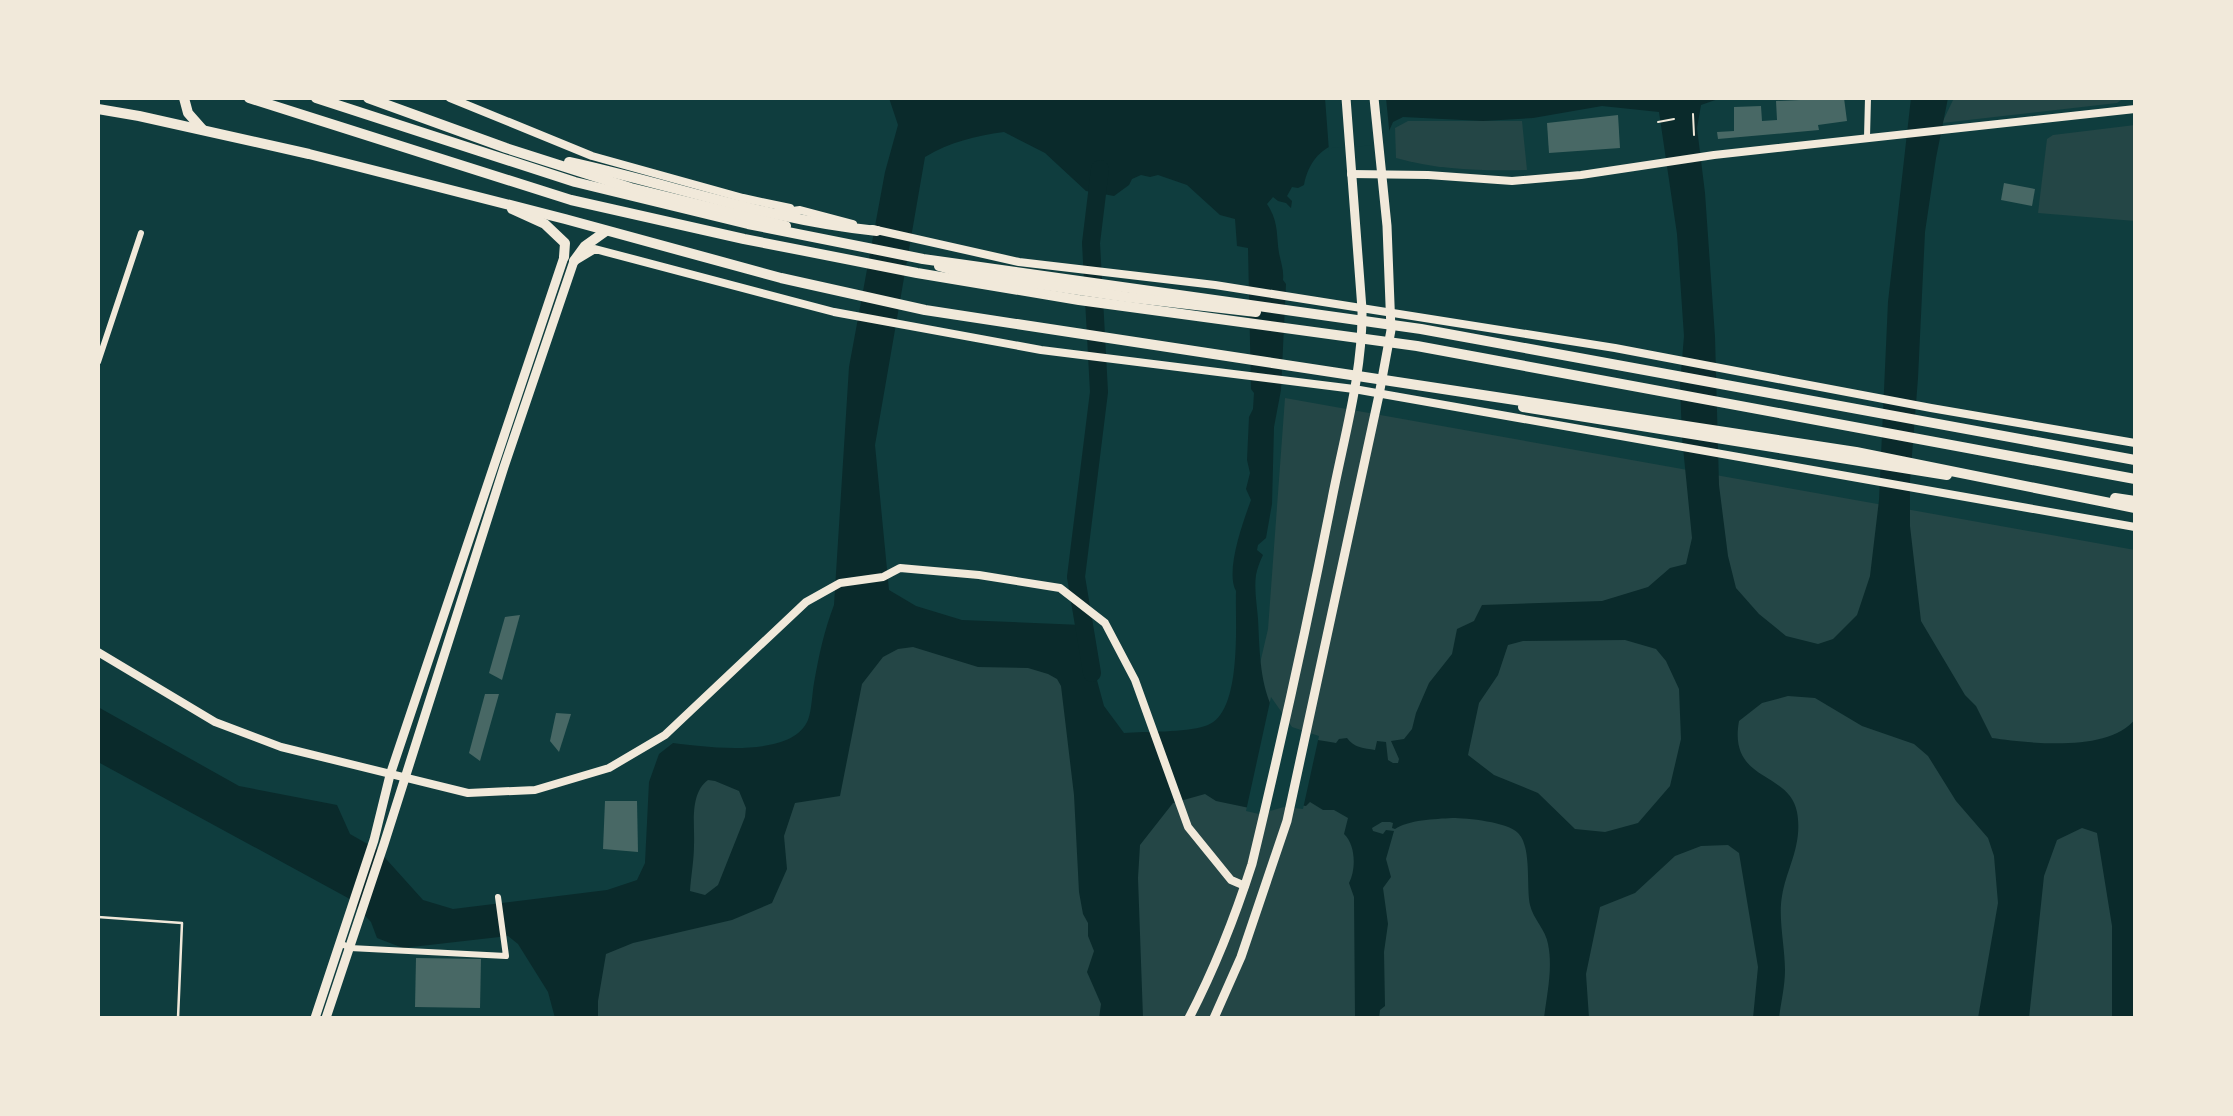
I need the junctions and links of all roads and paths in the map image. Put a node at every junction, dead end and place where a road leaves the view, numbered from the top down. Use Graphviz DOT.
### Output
graph roads {
  1 [pos="184,98"];
  2 [pos="249,98"];
  3 [pos="316,98"];
  4 [pos="368,98"];
  5 [pos="450,98"];
  6 [pos="1346,98"];
  7 [pos="1374,98"];
  8 [pos="1868,98"];
  9 [pos="98,109"];
  10 [pos="2135,109"];
  11 [pos="1693,114"];
  12 [pos="1674,119"];
  13 [pos="1658,122"];
  14 [pos="1693,122"];
  15 [pos="1698,122"];
  16 [pos="202,130"];
  17 [pos="1694,135"];
  18 [pos="1867,137"];
  19 [pos="464,147"];
  20 [pos="1352,174"];
  21 [pos="1381,175"];
  22 [pos="458,191"];
  23 [pos="800,210"];
  24 [pos="751,215"];
  25 [pos="606,231"];
  26 [pos="877,231"];
  27 [pos="141,233"];
  28 [pos="569,259"];
  29 [pos="1362,309"];
  30 [pos="1390,313"];
  31 [pos="1362,324"];
  32 [pos="1391,330"];
  33 [pos="98,362"];
  34 [pos="1356,376"];
  35 [pos="1381,380"];
  36 [pos="1354,389"];
  37 [pos="1379,395"];
  38 [pos="1670,427"];
  39 [pos="2135,443"];
  40 [pos="1855,457"];
  41 [pos="2135,462"];
  42 [pos="2135,479"];
  43 [pos="2135,501"];
  44 [pos="2135,508"];
  45 [pos="2135,527"];
  46 [pos="98,652"];
  47 [pos="390,775"];
  48 [pos="405,778"];
  49 [pos="1245,886"];
  50 [pos="498,897"];
  51 [pos="98,917"];
  52 [pos="340,943"];
  53 [pos="350,948"];
  54 [pos="177,1018"];
  55 [pos="315,1018"];
  56 [pos="326,1018"];
  57 [pos="1189,1018"];
  58 [pos="1214,1018"];
  1 -- 16 [label="main road"];
  2 -- 42 [label="main road"];
  3 -- 19 [label="main road"];
  4 -- 24 [label="main road"];
  5 -- 23 [label="street"];
  6 -- 20 [label="main road"];
  7 -- 21 [label="main road"];
  8 -- 18 [label="street"];
  9 -- 16 [label="main road"];
  10 -- 18 [label="street"];
  11 -- 14 [label="path"];
  12 -- 13 [label="path"];
  14 -- 15 [label="path"];
  14 -- 17 [label="path"];
  16 -- 22 [label="main road"];
  18 -- 21 [label="street"];
  19 -- 26 [label="main road"];
  19 -- 41 [label="main road"];
  20 -- 21 [label="street"];
  20 -- 29 [label="main road"];
  21 -- 30 [label="main road"];
  22 -- 25 [label="main road"];
  22 -- 28 [label="main road"];
  23 -- 24 [label="street"];
  23 -- 26 [label="street"];
  24 -- 31 [label="main road"];
  25 -- 28 [label="main road"];
  25 -- 34 [label="main road"];
  26 -- 29 [label="street"];
  27 -- 33 [label="street"];
  28 -- 36 [label="street"];
  28 -- 47 [label="main road"];
  28 -- 48 [label="main road"];
  29 -- 30 [label="street"];
  29 -- 31 [label="main road"];
  30 -- 32 [label="main road"];
  30 -- 39 [label="street"];
  31 -- 32 [label="main road"];
  31 -- 34 [label="main road"];
  32 -- 35 [label="main road"];
  32 -- 41 [label="main road"];
  34 -- 35 [label="main road"];
  34 -- 36 [label="main road"];
  35 -- 37 [label="main road"];
  35 -- 38 [label="main road"];
  36 -- 37 [label="street"];
  36 -- 49 [label="main road"];
  37 -- 45 [label="street"];
  37 -- 58 [label="main road"];
  38 -- 40 [label="main road"];
  38 -- 40 [label="main road"];
  40 -- 43 [label="main road"];
  40 -- 44 [label="main road"];
  46 -- 47 [label="street"];
  47 -- 48 [label="street"];
  47 -- 52 [label="main road"];
  48 -- 49 [label="street"];
  48 -- 53 [label="main road"];
  49 -- 57 [label="main road"];
  50 -- 53 [label="street"];
  51 -- 54 [label="lane"];
  52 -- 53 [label="street"];
  52 -- 55 [label="main road"];
  53 -- 56 [label="main road"];
}
